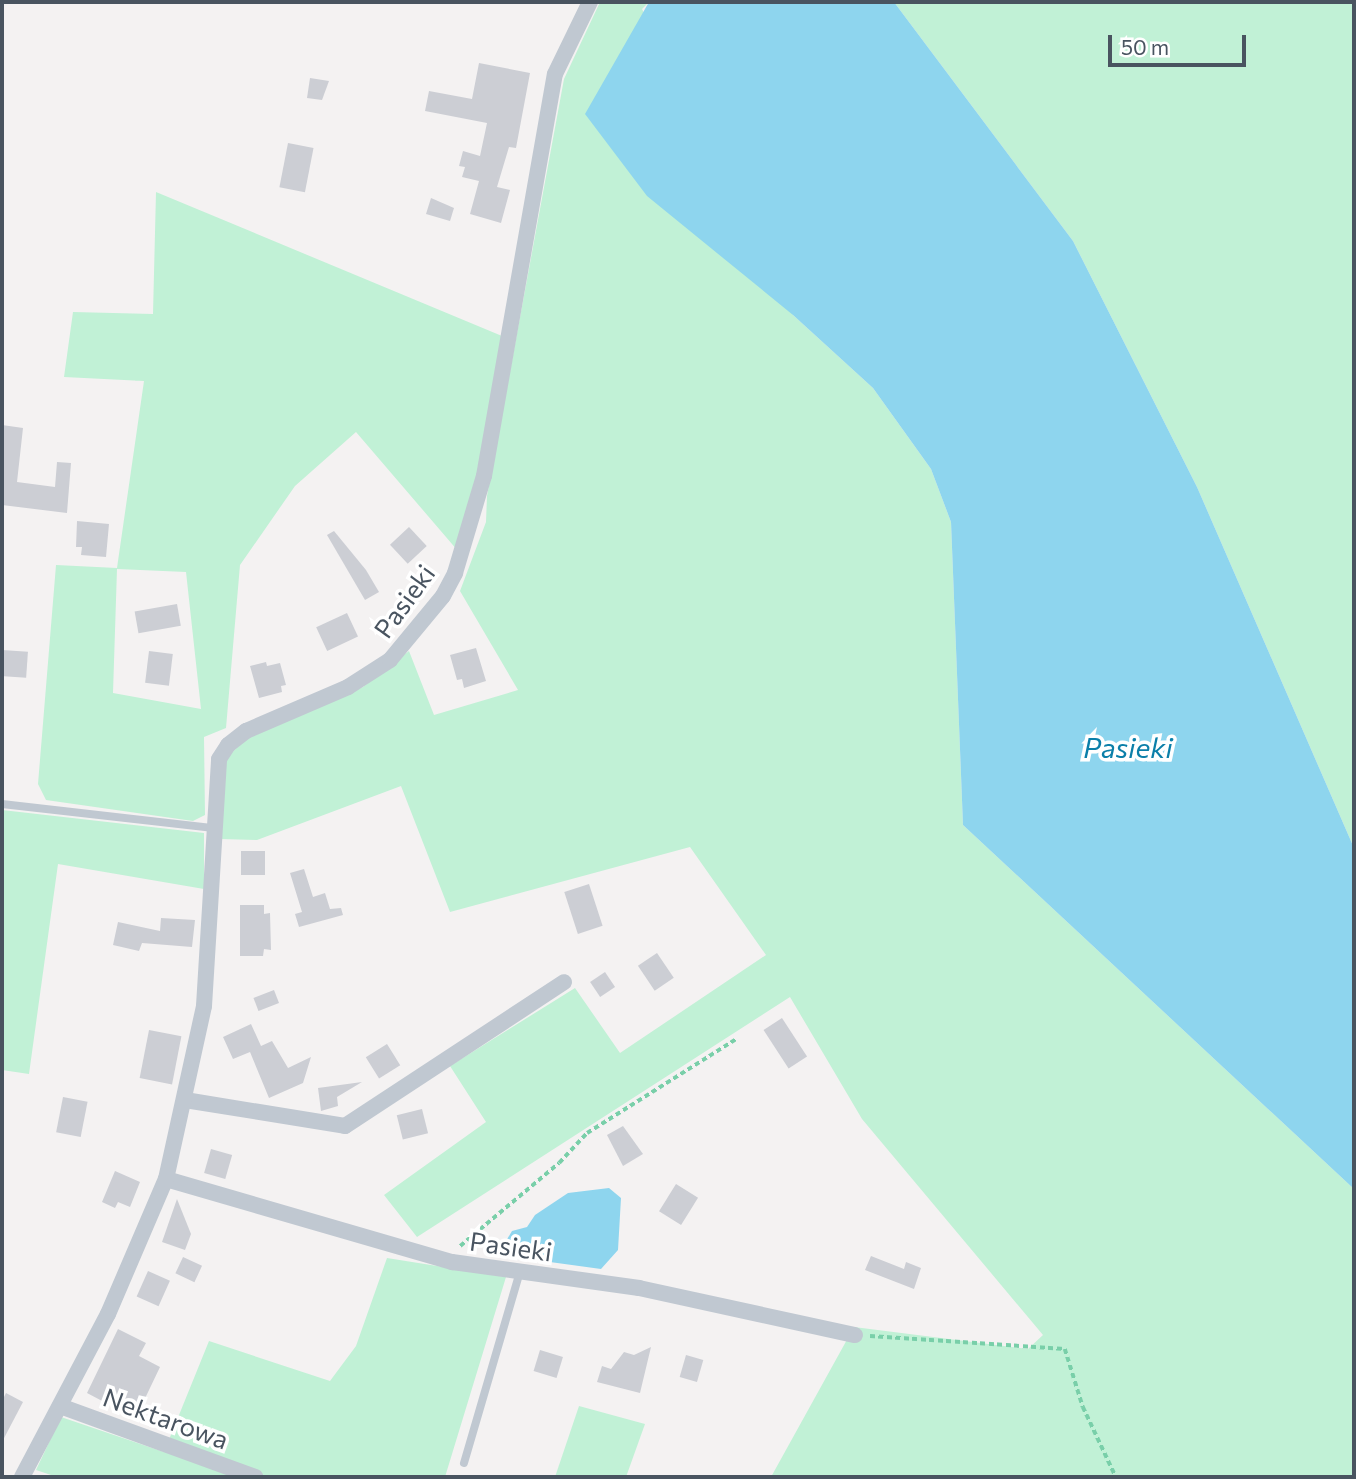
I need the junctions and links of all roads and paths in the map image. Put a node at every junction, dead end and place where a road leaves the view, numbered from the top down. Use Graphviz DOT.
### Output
graph roads {
  1 [pos="590,2"];
  2 [pos="2,804"];
  3 [pos="212,828"];
  4 [pos="564,982"];
  5 [pos="736,1040"];
  6 [pos="185,1100"];
  7 [pos="166,1179"];
  8 [pos="447,1261"];
  9 [pos="520,1272"];
  10 [pos="855,1335"];
  11 [pos="60,1406"];
  12 [pos="464,1464"];
  13 [pos="22,1477"];
  14 [pos="255,1477"];
  15 [pos="1116,1477"];
  1 -- 3 [label="street, Pasieki"];
  2 -- 3 [label="lane"];
  3 -- 6 [label="street, Pasieki"];
  4 -- 6 [label="street"];
  5 -- 8 [label="path"];
  6 -- 7 [label="street, Pasieki"];
  7 -- 8 [label="street, Pasieki"];
  7 -- 11 [label="street, Pasieki"];
  8 -- 9 [label="street, Pasieki"];
  9 -- 10 [label="street, Pasieki"];
  9 -- 12 [label="lane"];
  10 -- 15 [label="path"];
  11 -- 13 [label="street, Pasieki"];
  11 -- 14 [label="street, Nektarowa"];
}
